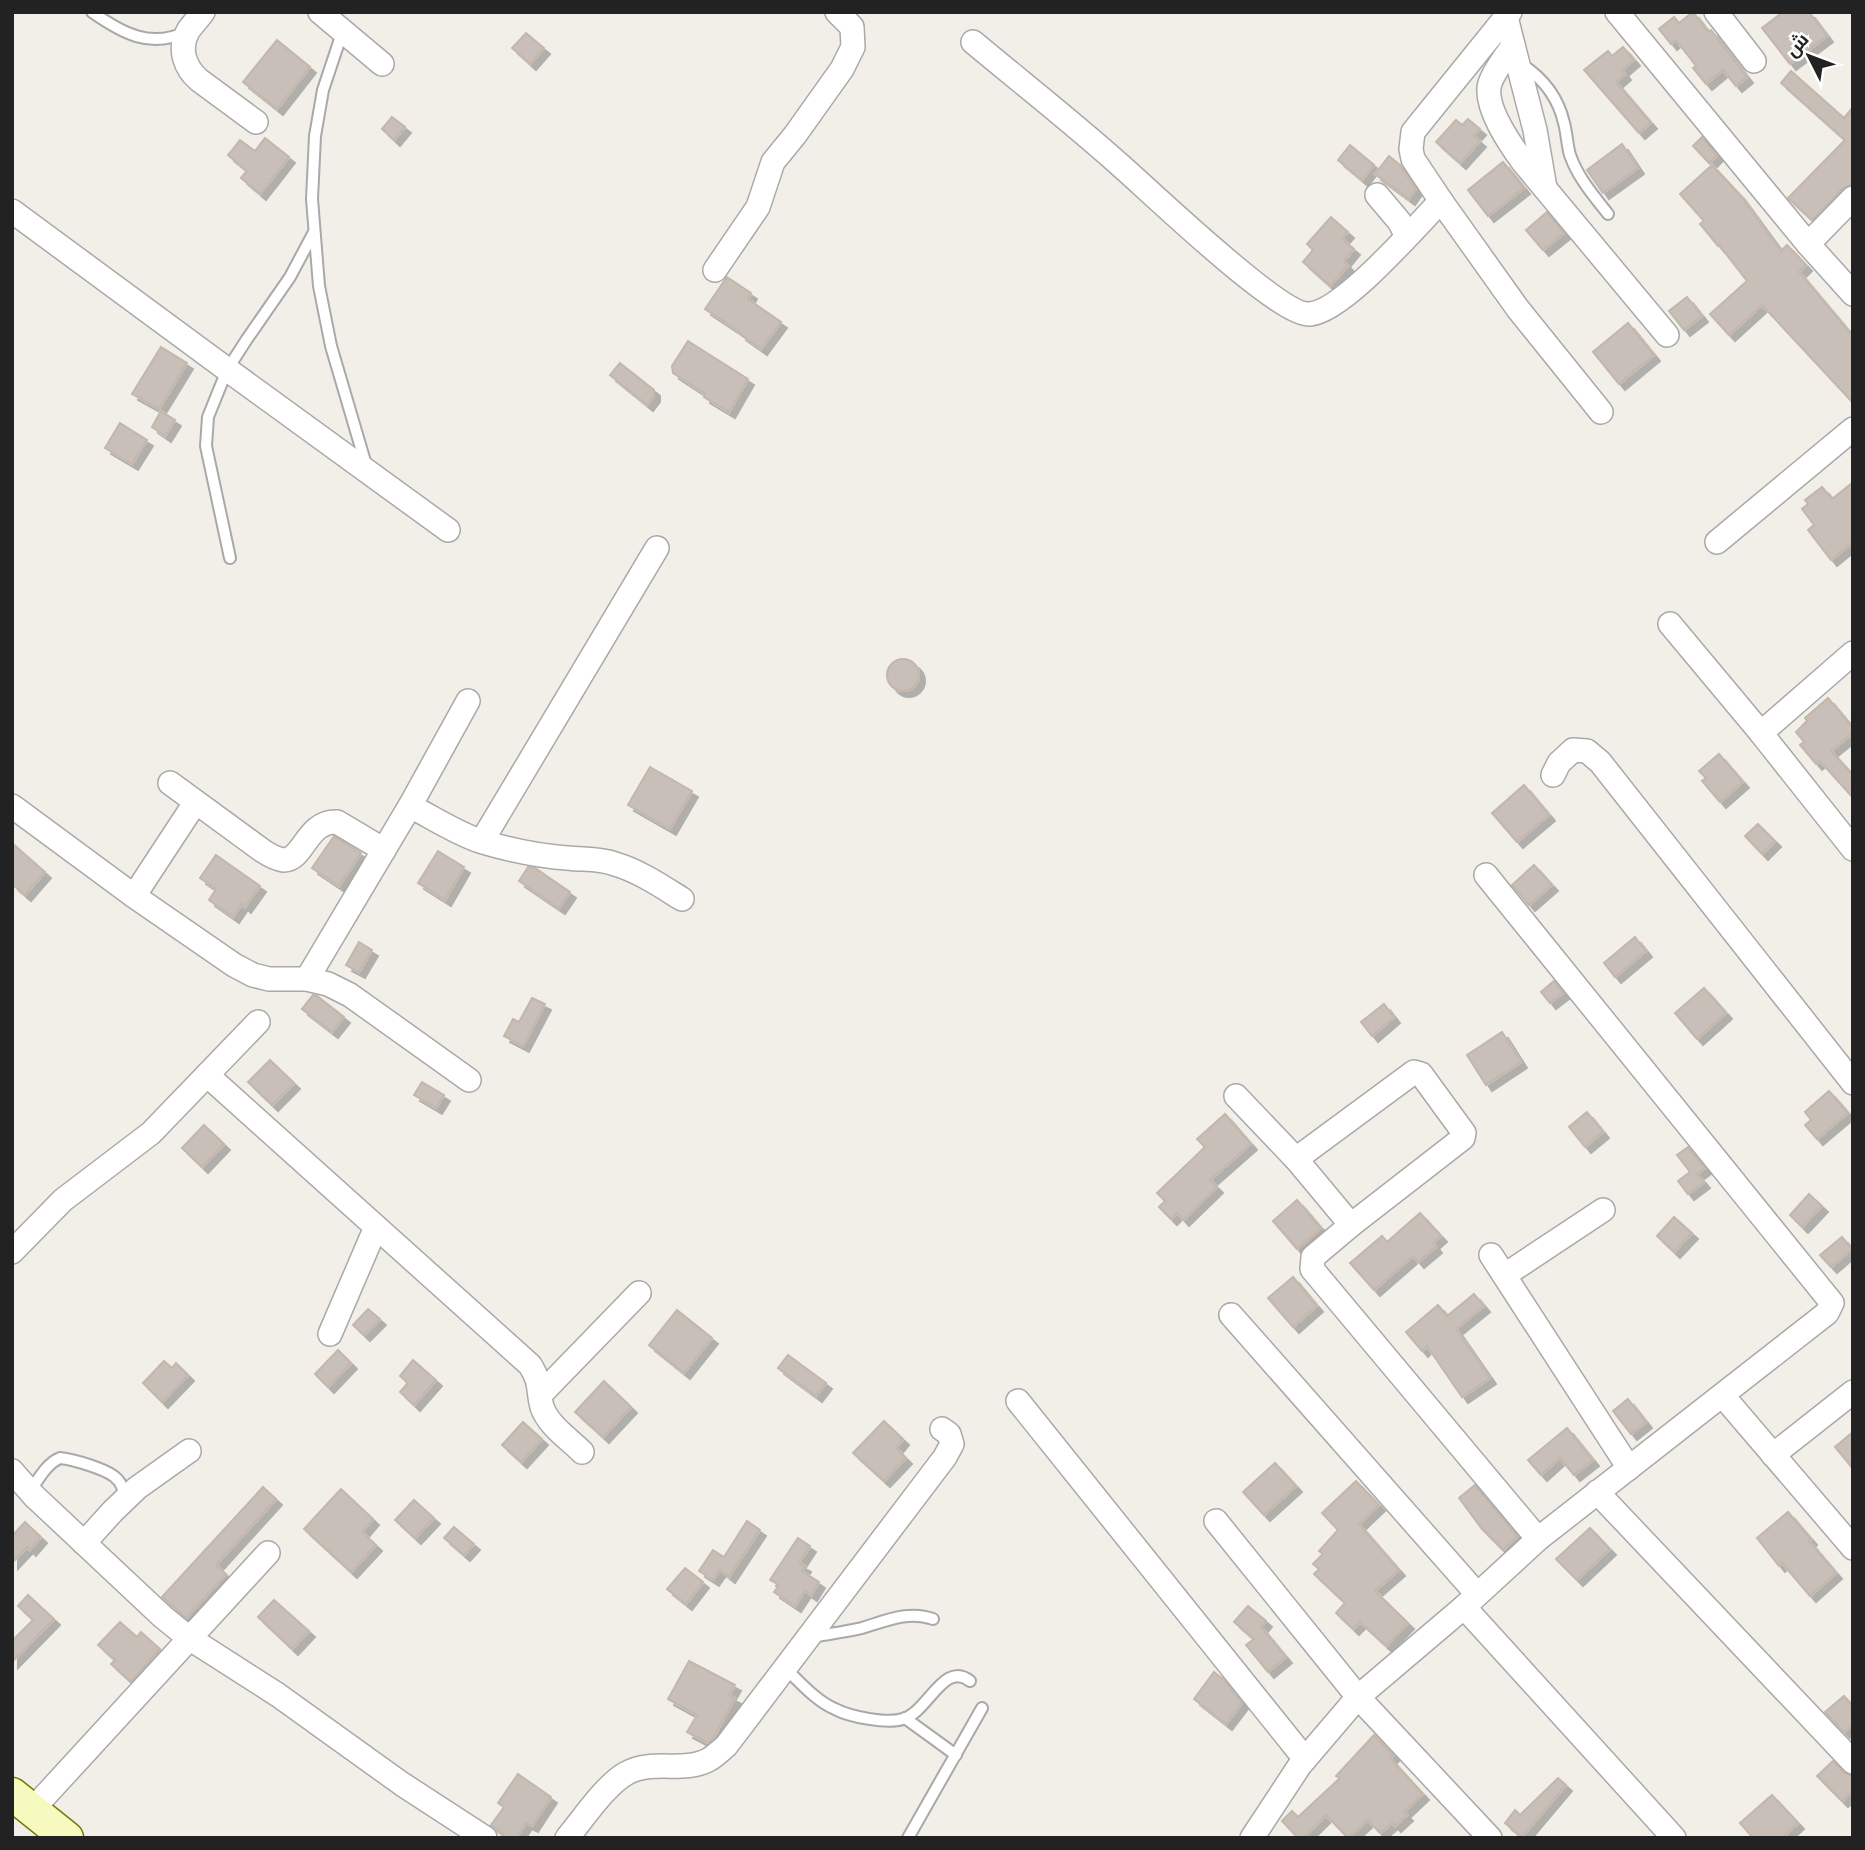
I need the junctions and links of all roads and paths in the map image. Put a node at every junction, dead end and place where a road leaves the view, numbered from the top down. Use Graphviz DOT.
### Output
graph roads {
  1 [pos="92,12"];
  2 [pos="203,12"];
  3 [pos="320,12"];
  4 [pos="837,12"];
  5 [pos="1617,12"];
  6 [pos="1716,12"];
  7 [pos="1508,15"];
  8 [pos="343,30"];
  9 [pos="188,32"];
  10 [pos="973,42"];
  11 [pos="1515,53"];
  12 [pos="1754,61"];
  13 [pos="382,64"];
  14 [pos="256,122"];
  15 [pos="1545,188"];
  16 [pos="1377,195"];
  17 [pos="1853,198"];
  18 [pos="1441,201"];
  19 [pos="12,211"];
  20 [pos="1608,214"];
  21 [pos="314,231"];
  22 [pos="1407,236"];
  23 [pos="1808,243"];
  24 [pos="715,270"];
  25 [pos="1853,293"];
  26 [pos="1667,335"];
  27 [pos="227,370"];
  28 [pos="1601,412"];
  29 [pos="1853,429"];
  30 [pos="367,471"];
  31 [pos="448,530"];
  32 [pos="1717,542"];
  33 [pos="657,548"];
  34 [pos="230,558"];
  35 [pos="1671,624"];
  36 [pos="1853,653"];
  37 [pos="468,701"];
  38 [pos="1761,733"];
  39 [pos="1553,775"];
  40 [pos="170,783"];
  41 [pos="194,803"];
  42 [pos="12,806"];
  43 [pos="410,806"];
  44 [pos="482,841"];
  45 [pos="1853,849"];
  46 [pos="384,850"];
  47 [pos="1486,875"];
  48 [pos="134,895"];
  49 [pos="682,899"];
  50 [pos="307,979"];
  51 [pos="258,1022"];
  52 [pos="208,1075"];
  53 [pos="469,1080"];
  54 [pos="1853,1083"];
  55 [pos="1236,1096"];
  56 [pos="1296,1159"];
  57 [pos="1603,1210"];
  58 [pos="1352,1225"];
  59 [pos="376,1227"];
  60 [pos="12,1252"];
  61 [pos="1491,1255"];
  62 [pos="1505,1275"];
  63 [pos="639,1293"];
  64 [pos="1231,1315"];
  65 [pos="330,1335"];
  66 [pos="1853,1391"];
  67 [pos="541,1394"];
  68 [pos="1723,1396"];
  69 [pos="1018,1401"];
  70 [pos="942,1429"];
  71 [pos="189,1451"];
  72 [pos="582,1452"];
  73 [pos="1773,1455"];
  74 [pos="1629,1468"];
  75 [pos="12,1471"];
  76 [pos="30,1491"];
  77 [pos="1597,1492"];
  78 [pos="123,1502"];
  79 [pos="1216,1521"];
  80 [pos="1538,1539"];
  81 [pos="84,1543"];
  82 [pos="1853,1548"];
  83 [pos="268,1553"];
  84 [pos="1471,1601"];
  85 [pos="933,1619"];
  86 [pos="808,1637"];
  87 [pos="189,1638"];
  88 [pos="785,1668"];
  89 [pos="970,1681"];
  90 [pos="1358,1697"];
  91 [pos="982,1708"];
  92 [pos="905,1718"];
  93 [pos="956,1755"];
  94 [pos="1305,1759"];
  95 [pos="1853,1762"];
  96 [pos="22,1802"];
  97 [pos="67,1838"];
  98 [pos="485,1838"];
  99 [pos="567,1838"];
  100 [pos="908,1838"];
  101 [pos="1252,1838"];
  102 [pos="1490,1838"];
  103 [pos="1674,1838"];
  1 -- 9 [label="lane"];
  2 -- 9 [label="street"];
  3 -- 8 [label="street"];
  4 -- 24 [label="street"];
  5 -- 23 [label="street"];
  6 -- 12 [label="street"];
  7 -- 11 [label="street"];
  7 -- 18 [label="street"];
  8 -- 13 [label="street"];
  8 -- 21 [label="lane"];
  9 -- 14 [label="street"];
  10 -- 22 [label="street"];
  11 -- 15 [label="street"];
  11 -- 15 [label="street"];
  11 -- 20 [label="lane"];
  15 -- 26 [label="street"];
  16 -- 22 [label="street"];
  17 -- 23 [label="street"];
  18 -- 22 [label="street"];
  18 -- 28 [label="street"];
  19 -- 27 [label="street"];
  21 -- 27 [label="lane"];
  21 -- 30 [label="lane"];
  23 -- 25 [label="street"];
  27 -- 30 [label="street"];
  27 -- 34 [label="lane"];
  29 -- 32 [label="street"];
  30 -- 31 [label="street"];
  33 -- 44 [label="street"];
  35 -- 38 [label="street"];
  36 -- 38 [label="street"];
  37 -- 43 [label="street"];
  38 -- 45 [label="street"];
  39 -- 54 [label="street"];
  40 -- 41 [label="street"];
  41 -- 46 [label="street"];
  41 -- 48 [label="street"];
  42 -- 48 [label="street"];
  43 -- 44 [label="street"];
  43 -- 46 [label="street"];
  44 -- 49 [label="street"];
  46 -- 50 [label="street"];
  47 -- 68 [label="street"];
  48 -- 50 [label="street"];
  50 -- 53 [label="street"];
  51 -- 52 [label="street"];
  52 -- 59 [label="street"];
  52 -- 60 [label="street"];
  55 -- 56 [label="street"];
  56 -- 58 [label="street"];
  56 -- 58 [label="street"];
  57 -- 62 [label="street"];
  58 -- 80 [label="street"];
  59 -- 65 [label="street"];
  59 -- 67 [label="street"];
  61 -- 62 [label="street"];
  62 -- 74 [label="street"];
  63 -- 67 [label="street"];
  64 -- 84 [label="street"];
  66 -- 73 [label="street"];
  67 -- 72 [label="street"];
  68 -- 73 [label="street"];
  68 -- 74 [label="street"];
  69 -- 94 [label="street"];
  70 -- 86 [label="street"];
  71 -- 78 [label="street"];
  73 -- 82 [label="street"];
  74 -- 77 [label="street"];
  75 -- 76 [label="street"];
  76 -- 78 [label="lane"];
  76 -- 81 [label="street"];
  77 -- 80 [label="street"];
  77 -- 95 [label="street"];
  78 -- 81 [label="street"];
  79 -- 90 [label="street"];
  80 -- 84 [label="street"];
  81 -- 87 [label="street"];
  83 -- 87 [label="street"];
  84 -- 90 [label="street"];
  84 -- 103 [label="street"];
  85 -- 86 [label="lane"];
  86 -- 88 [label="street"];
  87 -- 96 [label="street"];
  87 -- 98 [label="street"];
  88 -- 92 [label="lane"];
  88 -- 99 [label="street"];
  89 -- 92 [label="lane"];
  90 -- 94 [label="street"];
  90 -- 102 [label="street"];
  91 -- 93 [label="lane"];
  92 -- 93 [label="lane"];
  93 -- 100 [label="lane"];
  94 -- 101 [label="street"];
  96 -- 97 [label="street"];
}
